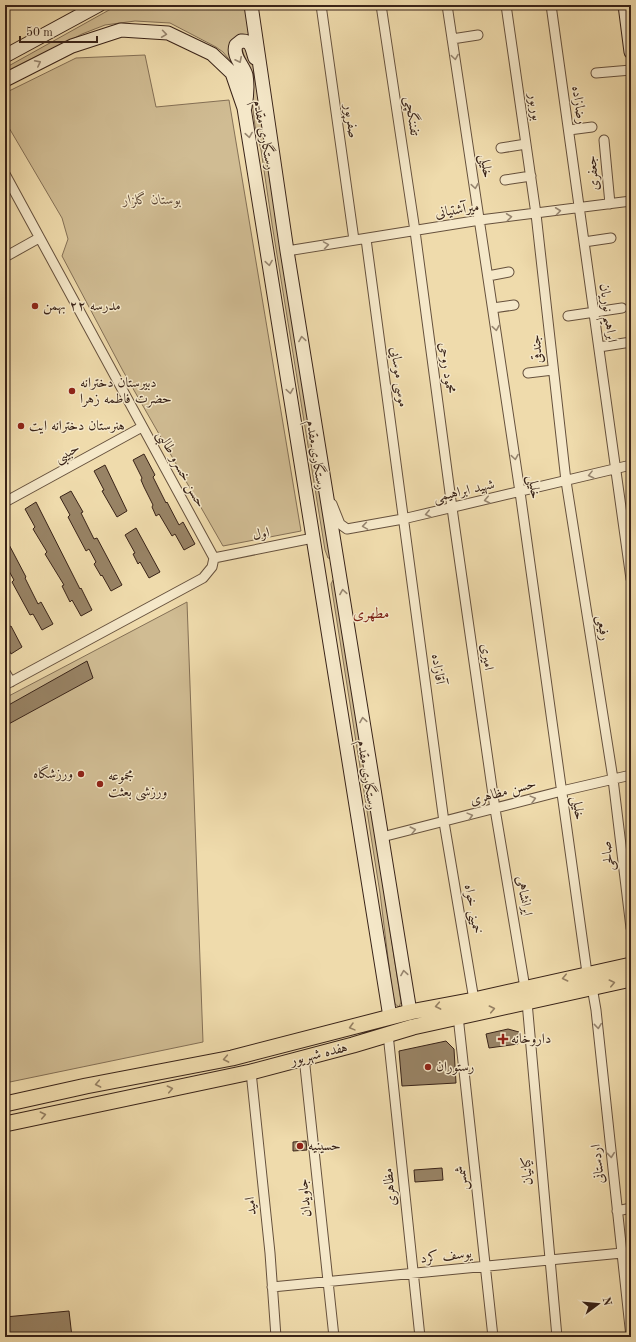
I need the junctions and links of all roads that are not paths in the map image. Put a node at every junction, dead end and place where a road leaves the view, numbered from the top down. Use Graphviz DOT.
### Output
graph roads {
  1 [pos="99,5"];
  2 [pos="252,5"];
  3 [pos="321,5"];
  4 [pos="381,5"];
  5 [pos="447,5"];
  6 [pos="506,5"];
  7 [pos="551,5"];
  8 [pos="625,5"];
  9 [pos="630,33"];
  10 [pos="478,35"];
  11 [pos="452,39"];
  12 [pos="631,52"];
  13 [pos="5,56"];
  14 [pos="631,70"];
  15 [pos="596,73"];
  16 [pos="5,80"];
  17 [pos="264,90"];
  18 [pos="244,108"];
  19 [pos="592,127"];
  20 [pos="569,130"];
  21 [pos="604,140"];
  22 [pos="526,144"];
  23 [pos="500,148"];
  24 [pos="5,174"];
  25 [pos="531,176"];
  26 [pos="505,180"];
  27 [pos="631,201"];
  28 [pos="610,204"];
  29 [pos="580,208"];
  30 [pos="536,214"];
  31 [pos="480,220"];
  32 [pos="415,231"];
  33 [pos="39,238"];
  34 [pos="611,238"];
  35 [pos="366,239"];
  36 [pos="354,240"];
  37 [pos="584,242"];
  38 [pos="287,251"];
  39 [pos="5,257"];
  40 [pos="509,272"];
  41 [pos="488,276"];
  42 [pos="514,305"];
  43 [pos="493,308"];
  44 [pos="622,308"];
  45 [pos="594,313"];
  46 [pos="568,316"];
  47 [pos="631,342"];
  48 [pos="599,348"];
  49 [pos="553,370"];
  50 [pos="528,373"];
  51 [pos="142,427"];
  52 [pos="631,465"];
  53 [pos="615,469"];
  54 [pos="566,481"];
  55 [pos="326,490"];
  56 [pos="520,492"];
  57 [pos="5,502"];
  58 [pos="452,508"];
  59 [pos="403,520"];
  60 [pos="313,538"];
  61 [pos="214,558"];
  62 [pos="338,565"];
  63 [pos="318,568"];
  64 [pos="631,579"];
  65 [pos="5,672"];
  66 [pos="8,684"];
  67 [pos="631,775"];
  68 [pos="613,779"];
  69 [pos="562,791"];
  70 [pos="495,809"];
  71 [pos="444,822"];
  72 [pos="382,838"];
  73 [pos="631,928"];
  74 [pos="631,965"];
  75 [pos="631,979"];
  76 [pos="590,980"];
  77 [pos="526,995"];
  78 [pos="474,1000"];
  79 [pos="410,1012"];
  80 [pos="458,1016"];
  81 [pos="390,1017"];
  82 [pos="412,1027"];
  83 [pos="390,1034"];
  84 [pos="304,1057"];
  85 [pos="251,1072"];
  86 [pos="5,1104"];
  87 [pos="5,1124"];
  88 [pos="631,1208"];
  89 [pos="617,1211"];
  90 [pos="622,1252"];
  91 [pos="549,1261"];
  92 [pos="485,1266"];
  93 [pos="414,1273"];
  94 [pos="328,1281"];
  95 [pos="272,1287"];
  96 [pos="276,1337"];
  97 [pos="334,1337"];
  98 [pos="420,1337"];
  99 [pos="493,1337"];
  100 [pos="556,1337"];
  101 [pos="631,1337"];
  1 -- 13 [label="main road"];
  2 -- 17 [label="main road, رستگاری مقدم"];
  3 -- 36 [label="street, صفرپور"];
  4 -- 32 [label="street, تفننگچی"];
  5 -- 11 [label="street, خلیلی"];
  6 -- 22 [label="street, بوربور"];
  7 -- 20 [label="street, رضازاده"];
  8 -- 9 [label="main road"];
  9 -- 12 [label="main road"];
  10 -- 11 [label="street"];
  11 -- 31 [label="street, خلیلی, one-way"];
  14 -- 15 [label="street"];
  16 -- 18 [label="main road, رستگاری مقدم, one-way"];
  17 -- 18 [label="main road, one-way"];
  17 -- 38 [label="main road, رستگاری مقدم"];
  18 -- 60 [label="main road, رستگاری مقدم, one-way"];
  19 -- 20 [label="street"];
  20 -- 29 [label="street, رضازاده"];
  21 -- 28 [label="street, جعفری"];
  22 -- 23 [label="street"];
  22 -- 25 [label="street, بوربور"];
  24 -- 33 [label="street, حسن خسرو طالبی"];
  25 -- 26 [label="street"];
  25 -- 30 [label="street, بوربور"];
  27 -- 28 [label="street, میرآشتیانی"];
  28 -- 29 [label="street, میرآشتیانی"];
  30 -- 29 [label="street, میرآشتیانی, one-way"];
  29 -- 37 [label="street, ابراهیم نوریان"];
  31 -- 30 [label="street, میرآشتیانی, one-way"];
  30 -- 49 [label="street, جندقی"];
  31 -- 32 [label="street, میرآشتیانی"];
  31 -- 41 [label="street, خلیلی"];
  32 -- 35 [label="street, میرآشتیانی"];
  32 -- 58 [label="street, محمود روحی"];
  33 -- 39 [label="street"];
  33 -- 51 [label="street, حسن خسرو طالبی"];
  34 -- 37 [label="street"];
  35 -- 36 [label="street, میرآشتیانی"];
  35 -- 59 [label="street, موسی موسایی"];
  38 -- 36 [label="street, میرآشتیانی, one-way"];
  37 -- 45 [label="street, ابراهیم نوریان"];
  55 -- 38 [label="main road, رستگاری مقدم, one-way"];
  40 -- 41 [label="street"];
  41 -- 43 [label="street, خلیلی"];
  42 -- 43 [label="street"];
  43 -- 56 [label="street, خلیلی, one-way"];
  44 -- 45 [label="street"];
  45 -- 46 [label="street"];
  45 -- 48 [label="street, ابراهیم نوریان"];
  47 -- 48 [label="street"];
  48 -- 53 [label="street, ابراهیم نوریان"];
  49 -- 50 [label="street"];
  49 -- 54 [label="street, جندقی"];
  51 -- 57 [label="street, حبیبی"];
  51 -- 61 [label="street, حسن خسرو طالبی"];
  52 -- 53 [label="street, شهید ابراهیمی"];
  53 -- 54 [label="street, شهید ابراهیمی, one-way"];
  53 -- 64 [label="street, ابراهیم نوریان"];
  54 -- 56 [label="street, شهید ابراهیمی"];
  54 -- 68 [label="street, رفیعی"];
  59 -- 55 [label="street, شهید ابراهیمی, one-way"];
  55 -- 62 [label="main road, رستگاری مقدم"];
  56 -- 58 [label="street, شهید ابراهیمی, one-way"];
  56 -- 69 [label="street, خلیلی"];
  58 -- 59 [label="street, شهید ابراهیمی, one-way"];
  58 -- 70 [label="street, امیری"];
  59 -- 71 [label="street, آقازاده"];
  60 -- 61 [label="street, اول"];
  60 -- 63 [label="main road, رستگاری مقدم"];
  61 -- 66 [label="street"];
  62 -- 63 [label="main road"];
  72 -- 62 [label="main road, رستگاری مقدم, one-way"];
  63 -- 81 [label="main road, رستگاری مقدم"];
  65 -- 66 [label="street"];
  67 -- 68 [label="street, حسن مظاهری"];
  68 -- 69 [label="street, حسن مظاهری"];
  68 -- 73 [label="street, صالحی"];
  70 -- 69 [label="street, حسن مظاهری, one-way"];
  69 -- 76 [label="street, خلیلی"];
  71 -- 70 [label="street, حسن مظاهری, one-way"];
  70 -- 77 [label="street, ایرانشاهی"];
  72 -- 71 [label="street, حسن مظاهری, one-way"];
  71 -- 78 [label="street, خمینی خواه"];
  79 -- 72 [label="main road, رستگاری مقدم, one-way"];
  74 -- 76 [label="main road, هفده شهریور"];
  76 -- 75 [label="main road, هفده شهریور, one-way"];
  76 -- 77 [label="main road, هفده شهریور"];
  76 -- 89 [label="street, اردستانی, one-way"];
  77 -- 78 [label="main road, هفده شهریور"];
  80 -- 77 [label="main road, هفده شهریور, one-way"];
  77 -- 91 [label="street, کیانیان"];
  78 -- 79 [label="main road, هفده شهریور, one-way"];
  79 -- 81 [label="main road, هفده شهریور"];
  79 -- 82 [label="main road"];
  80 -- 82 [label="main road, هفده شهریور"];
  80 -- 92 [label="street, شمس"];
  81 -- 83 [label="main road"];
  81 -- 86 [label="main road, هفده شهریور, one-way"];
  82 -- 83 [label="main road, هفده شهریور"];
  83 -- 84 [label="main road, هفده شهریور"];
  83 -- 93 [label="street, مظاهری"];
  84 -- 85 [label="main road, هفده شهریور"];
  84 -- 94 [label="street, جاویدان"];
  87 -- 85 [label="main road, هفده شهریور, one-way"];
  85 -- 95 [label="street, امید"];
  88 -- 89 [label="street"];
  89 -- 90 [label="street, اردستانی"];
  90 -- 91 [label="street, یوسف کرد"];
  90 -- 101 [label="street, اردستانی"];
  91 -- 92 [label="street, یوسف کرد"];
  91 -- 100 [label="street, کیانیان"];
  92 -- 93 [label="street, یوسف کرد"];
  92 -- 99 [label="street, شمس"];
  93 -- 94 [label="street, یوسف کرد"];
  93 -- 98 [label="street, مظاهری"];
  94 -- 95 [label="street, یوسف کرد"];
  94 -- 97 [label="street, جاویدان"];
  95 -- 96 [label="street, امید"];
}
